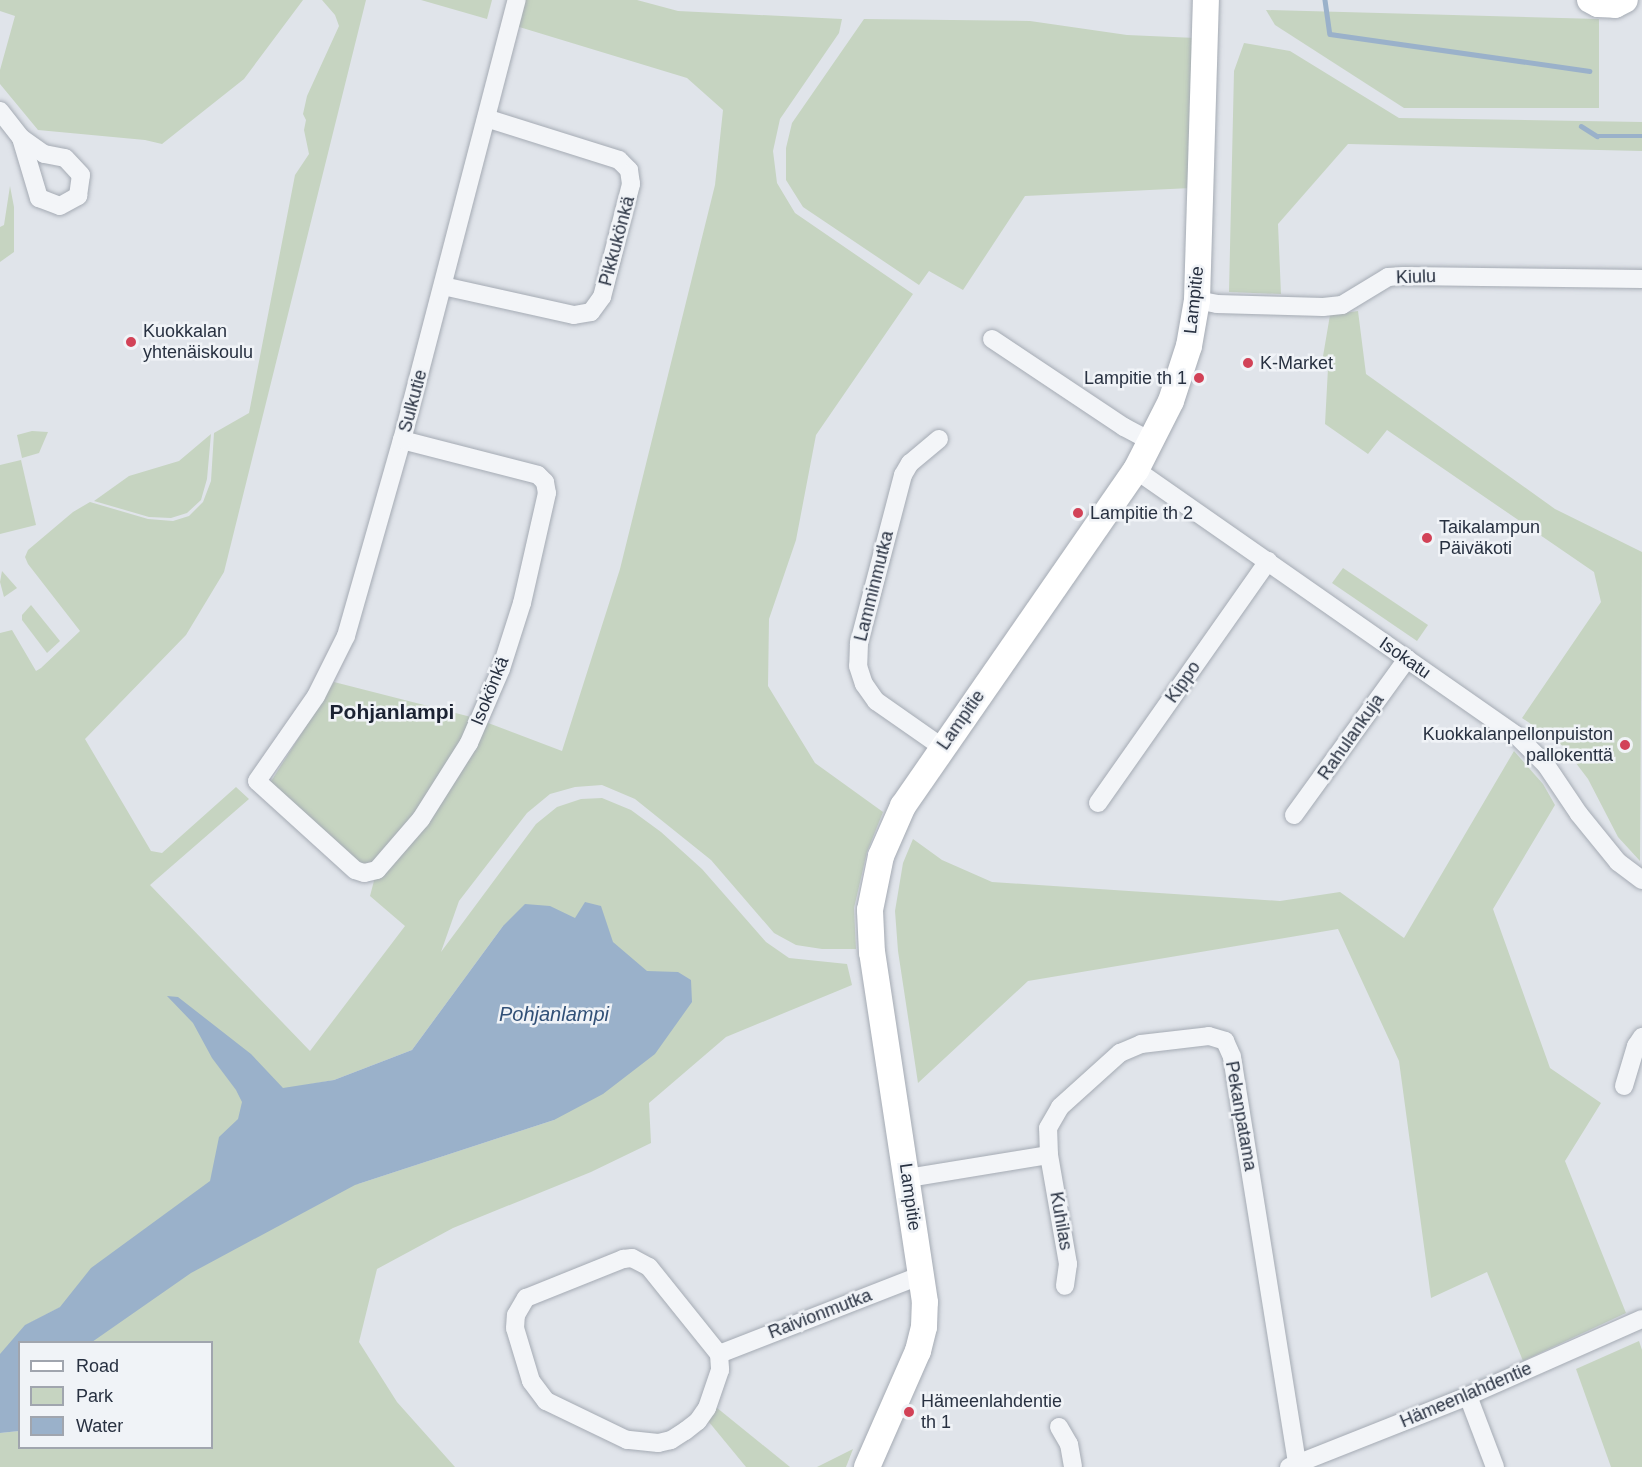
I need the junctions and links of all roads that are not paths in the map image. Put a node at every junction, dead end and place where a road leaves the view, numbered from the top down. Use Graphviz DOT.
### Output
graph roads {
  1 [pos="517,0"];
  2 [pos="1206,0"];
  3 [pos="1590,0"];
  4 [pos="1625,0"];
  5 [pos="0,111"];
  6 [pos="486,118"];
  7 [pos="21,138"];
  8 [pos="1642,279"];
  9 [pos="443,286"];
  10 [pos="1197,300"];
  11 [pos="992,339"];
  12 [pos="402,440"];
  13 [pos="939,440"];
  14 [pos="1152,441"];
  15 [pos="1136,470"];
  16 [pos="1268,561"];
  17 [pos="1407,659"];
  18 [pos="942,747"];
  19 [pos="257,781"];
  20 [pos="1098,803"];
  21 [pos="1294,815"];
  22 [pos="1642,880"];
  23 [pos="1642,1037"];
  24 [pos="1623,1086"];
  25 [pos="1049,1155"];
  26 [pos="908,1179"];
  27 [pos="922,1275"];
  28 [pos="1065,1286"];
  29 [pos="1642,1318"];
  30 [pos="719,1354"];
  31 [pos="1468,1396"];
  32 [pos="1059,1427"];
  33 [pos="1293,1465"];
  34 [pos="867,1467"];
  35 [pos="1073,1467"];
  36 [pos="1495,1467"];
  1 -- 6 [label="street, Sulkutie"];
  2 -- 10 [label="street, Lampitie"];
  3 -- 4 [label="street"];
  5 -- 7 [label="street"];
  6 -- 9 [label="street, Sulkutie"];
  6 -- 9 [label="street, Pikkukönkä"];
  7 -- 7 [label="street"];
  8 -- 10 [label="street, Kiulu"];
  9 -- 12 [label="street, Sulkutie"];
  10 -- 14 [label="street, Lampitie"];
  11 -- 14 [label="street"];
  12 -- 19 [label="street, Sulkutie"];
  12 -- 19 [label="street, Isokönkä"];
  13 -- 18 [label="street, Lamminmutka"];
  14 -- 15 [label="street, Lampitie"];
  15 -- 16 [label="street, Isokatu"];
  15 -- 18 [label="street, Lampitie"];
  16 -- 17 [label="street, Isokatu"];
  16 -- 20 [label="street, Kippo"];
  17 -- 21 [label="street, Rahulankuja"];
  17 -- 22 [label="street, Isokatu"];
  18 -- 26 [label="street, Lampitie"];
  23 -- 24 [label="street"];
  25 -- 26 [label="street"];
  25 -- 28 [label="street, Kuhilas"];
  25 -- 33 [label="street, Pekanpatama"];
  26 -- 27 [label="street, Lampitie"];
  27 -- 30 [label="street, Raivionmutka"];
  27 -- 34 [label="street, Lampitie"];
  29 -- 31 [label="street, Hämeenlahdentie"];
  30 -- 30 [label="street"];
  31 -- 33 [label="street, Hämeenlahdentie"];
  31 -- 36 [label="street"];
  32 -- 35 [label="street"];
}
